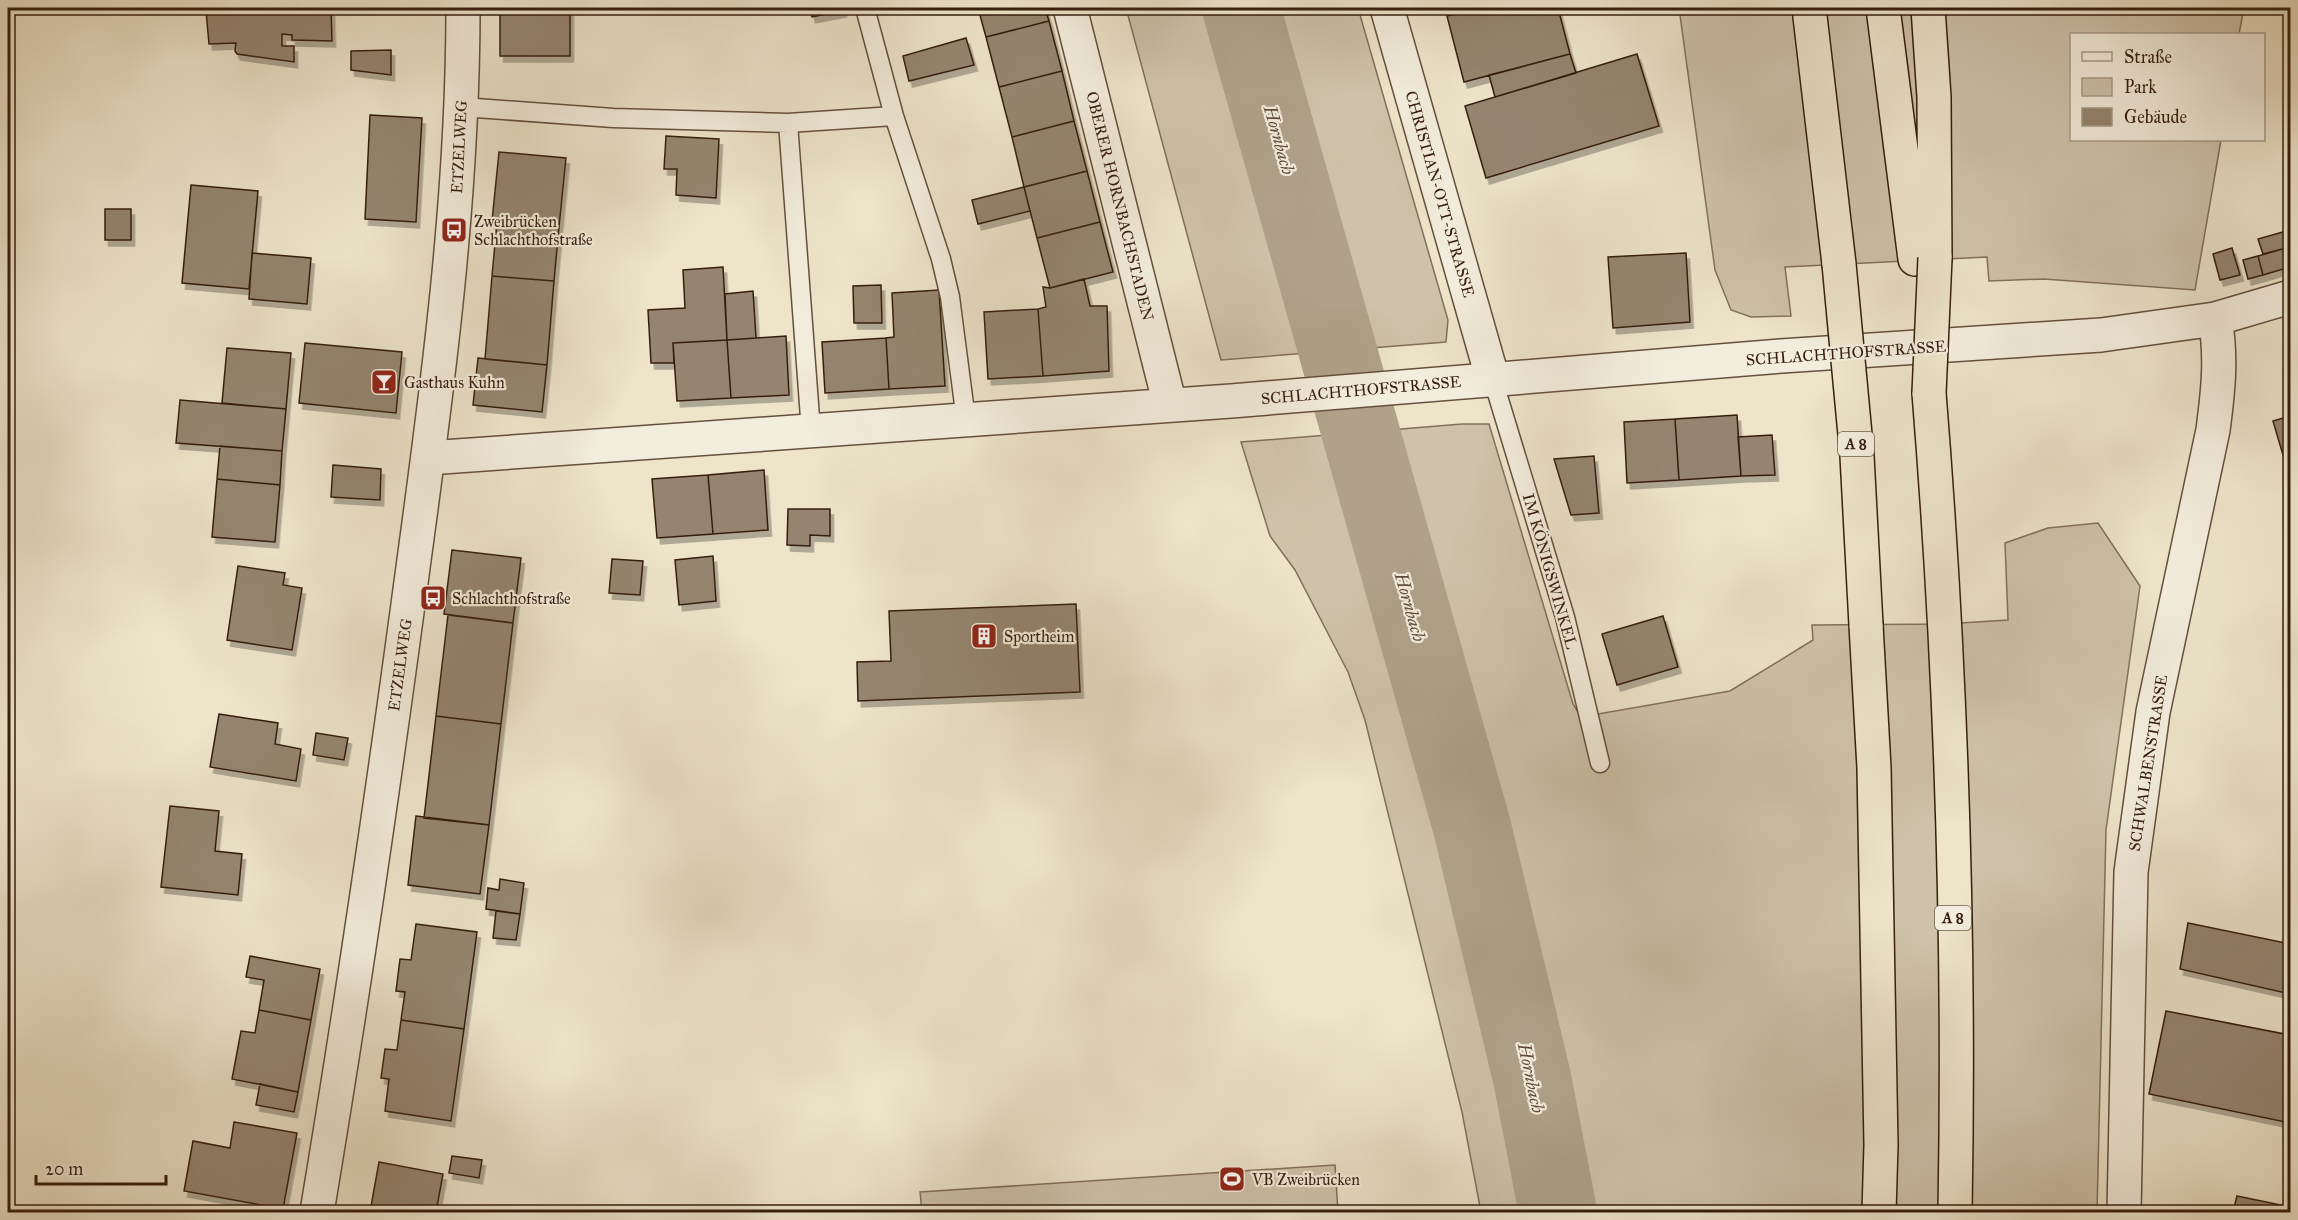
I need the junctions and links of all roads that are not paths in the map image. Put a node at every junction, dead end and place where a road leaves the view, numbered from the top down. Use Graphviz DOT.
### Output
graph roads {
  1 [pos="463,8"];
  2 [pos="865,8"];
  3 [pos="1070,8"];
  4 [pos="1387,8"];
  5 [pos="1809,8"];
  6 [pos="1883,8"];
  7 [pos="1928,8"];
  8 [pos="462,107"];
  9 [pos="894,116"];
  10 [pos="788,123"];
  11 [pos="1925,259"];
  12 [pos="2290,297"];
  13 [pos="2215,319"];
  14 [pos="1493,380"];
  15 [pos="1170,405"];
  16 [pos="966,420"];
  17 [pos="811,431"];
  18 [pos="428,458"];
  19 [pos="1600,763"];
  20 [pos="317,1212"];
  21 [pos="1879,1212"];
  22 [pos="1955,1212"];
  23 [pos="2124,1212"];
  1 -- 8 [label="street, ETZELWEG"];
  2 -- 9 [label="lane"];
  3 -- 15 [label="street, OBERER HORNBACHSTADEN"];
  4 -- 14 [label="street, CHRISTIAN-OTT-STRASSE"];
  5 -- 21 [label="highway, A 8, bridge"];
  6 -- 11 [label="highway"];
  7 -- 11 [label="highway"];
  8 -- 10 [label="lane"];
  8 -- 18 [label="street, ETZELWEG"];
  9 -- 10 [label="lane"];
  9 -- 16 [label="lane"];
  10 -- 17 [label="lane"];
  11 -- 22 [label="highway, A 8, bridge"];
  12 -- 13 [label="street, SCHLACHTHOFSTRASSE"];
  13 -- 14 [label="street, SCHLACHTHOFSTRASSE"];
  13 -- 23 [label="street, SCHWALBENSTRASSE"];
  14 -- 15 [label="street, SCHLACHTHOFSTRASSE"];
  14 -- 19 [label="lane, IM KÖNIGSWINKEL"];
  15 -- 16 [label="street, SCHLACHTHOFSTRASSE"];
  16 -- 17 [label="street, SCHLACHTHOFSTRASSE"];
  17 -- 18 [label="street, SCHLACHTHOFSTRASSE"];
  18 -- 20 [label="street, ETZELWEG"];
}
